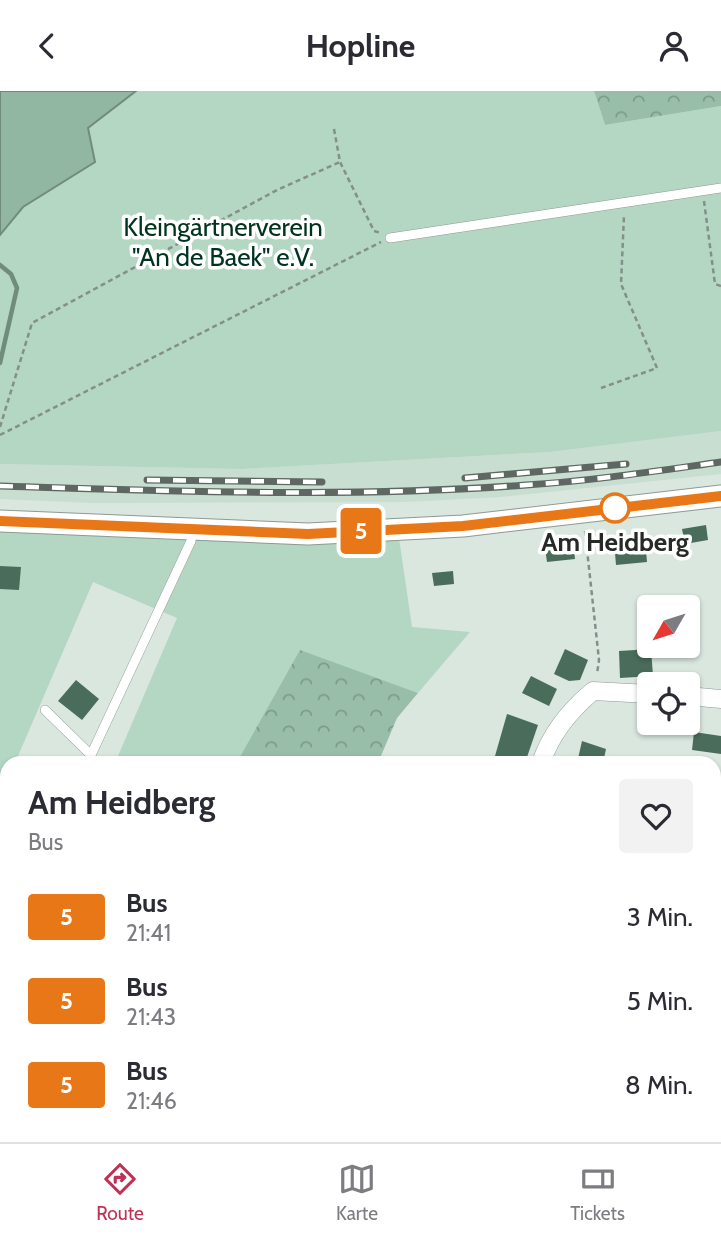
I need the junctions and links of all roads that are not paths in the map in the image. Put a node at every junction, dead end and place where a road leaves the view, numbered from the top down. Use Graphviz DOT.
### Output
graph roads {
  1 [pos="721,188"];
  2 [pos="390,237"];
  3 [pos="721,496"];
  4 [pos="0,521"];
  5 [pos="192,531"];
  6 [pos="637,693"];
  7 [pos="700,697"];
  8 [pos="721,699"];
  9 [pos="45,710"];
  10 [pos="543,756"];
  1 -- 2 [label="lane"];
  3 -- 5 [label="street"];
  4 -- 5 [label="street"];
  5 -- 9 [label="lane"];
  6 -- 10 [label="street"];
  7 -- 8 [label="street"];
}
